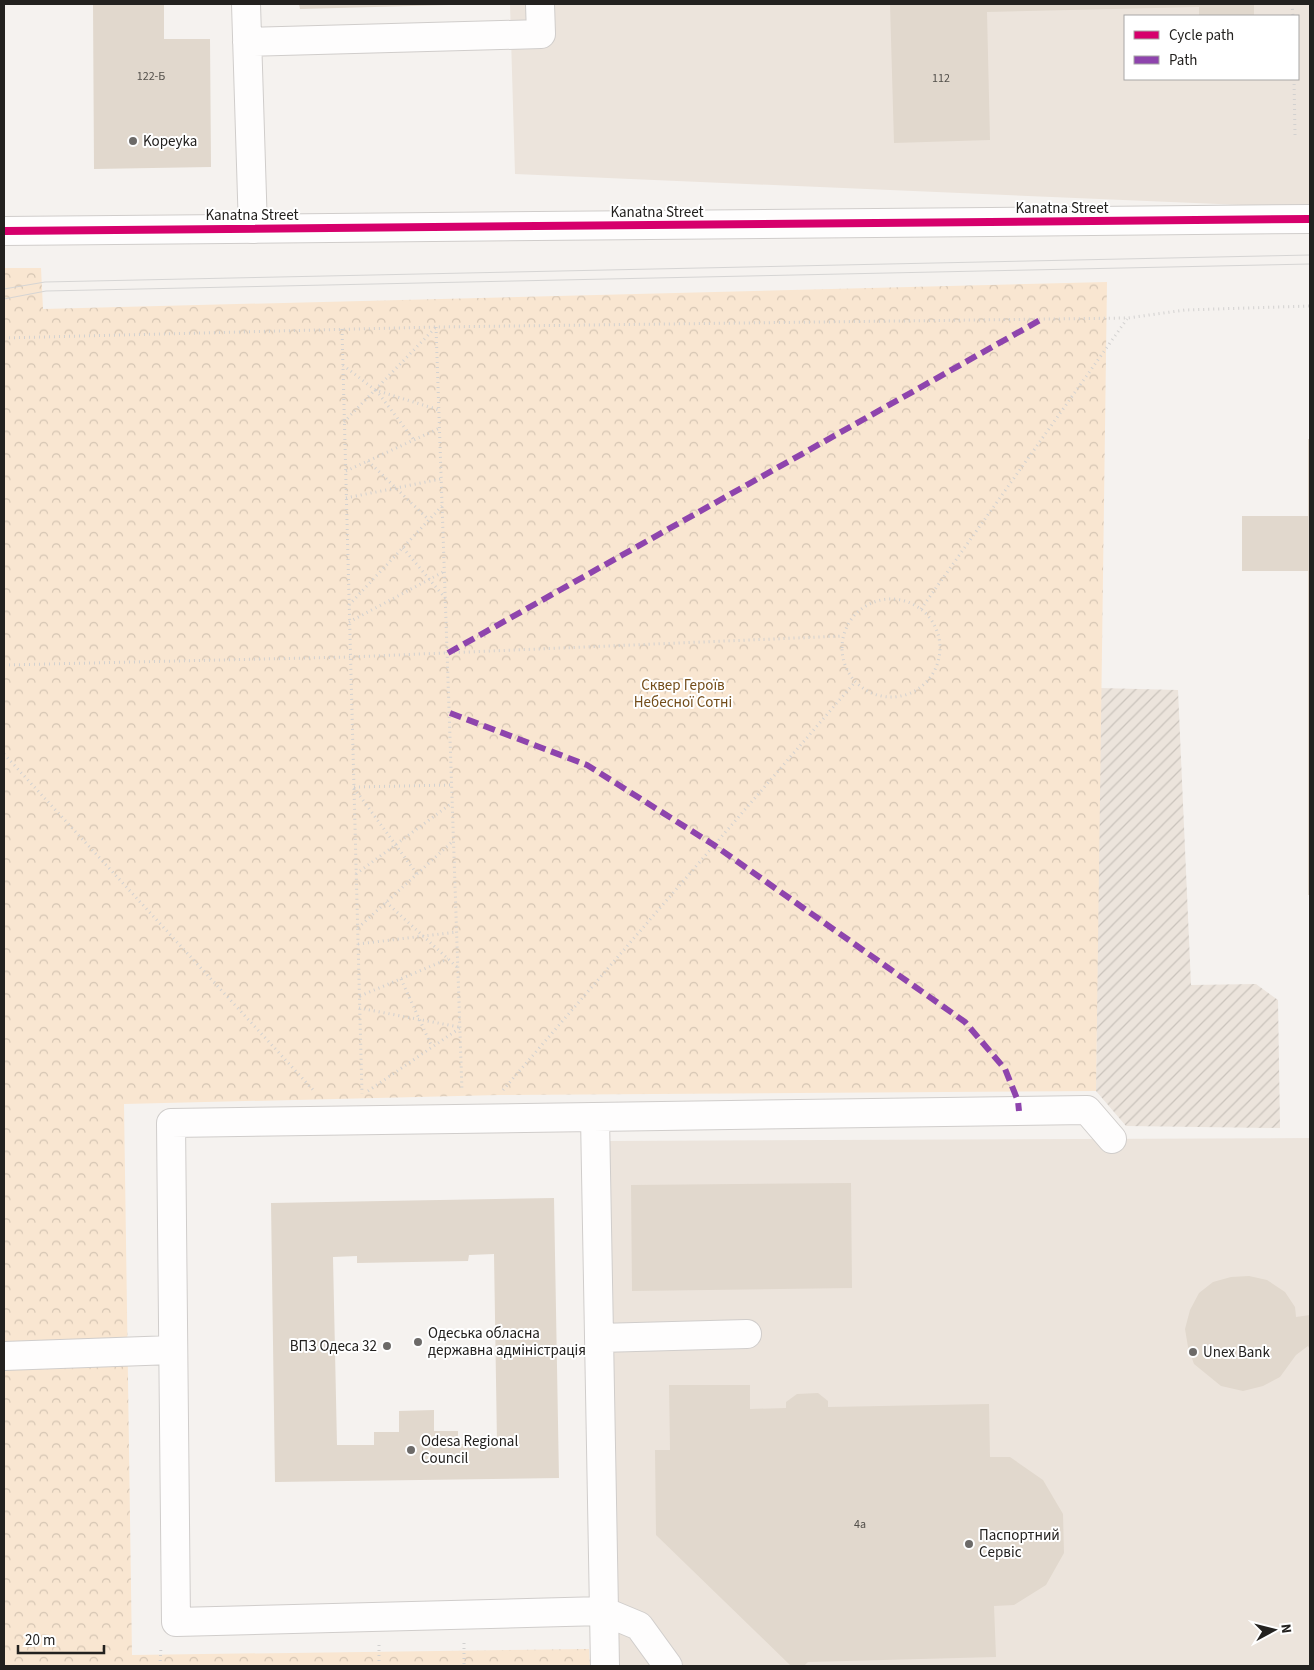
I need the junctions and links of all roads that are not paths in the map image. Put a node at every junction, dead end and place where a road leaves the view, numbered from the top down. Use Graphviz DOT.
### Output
graph roads {
  1 [pos="246,4"];
  2 [pos="540,4"];
  3 [pos="247,42"];
  4 [pos="1310,219"];
  5 [pos="253,229"];
  6 [pos="4,231"];
  7 [pos="595,1117"];
  8 [pos="1112,1139"];
  9 [pos="747,1334"];
  10 [pos="599,1338"];
  11 [pos="173,1350"];
  12 [pos="4,1356"];
  13 [pos="603,1611"];
  14 [pos="605,1666"];
  15 [pos="668,1666"];
  1 -- 3 [label="main road"];
  2 -- 3 [label="main road"];
  3 -- 5 [label="main road"];
  4 -- 5 [label="main road, Kanatna Street"];
  5 -- 6 [label="main road, Kanatna Street"];
  7 -- 8 [label="main road"];
  7 -- 10 [label="main road"];
  7 -- 11 [label="main road"];
  9 -- 10 [label="main road"];
  10 -- 13 [label="main road"];
  11 -- 12 [label="main road"];
  11 -- 13 [label="main road"];
  13 -- 14 [label="main road"];
  13 -- 15 [label="main road"];
}
